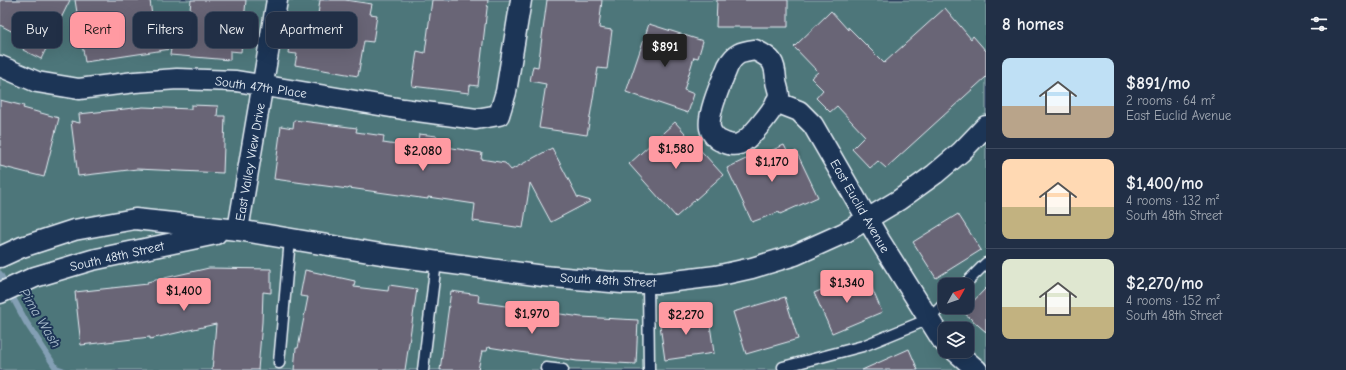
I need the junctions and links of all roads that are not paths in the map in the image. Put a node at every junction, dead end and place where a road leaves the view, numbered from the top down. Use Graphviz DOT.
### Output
graph roads {
  1 [pos="277,0"];
  2 [pos="521,0"];
  3 [pos="0,66"];
  4 [pos="263,86"];
  5 [pos="776,102"];
  6 [pos="986,126"];
  7 [pos="867,219"];
  8 [pos="238,230"];
  9 [pos="290,239"];
  10 [pos="0,258"];
  11 [pos="436,262"];
  12 [pos="986,263"];
  13 [pos="971,278"];
  14 [pos="648,283"];
  15 [pos="0,293"];
  16 [pos="938,310"];
  17 [pos="929,319"];
  18 [pos="938,334"];
  19 [pos="963,358"];
  20 [pos="279,363"];
  21 [pos="783,367"];
  22 [pos="546,368"];
  23 [pos="423,370"];
  24 [pos="563,370"];
  25 [pos="649,370"];
  26 [pos="977,370"];
  1 -- 4 [label="street, East Valley View Drive"];
  2 -- 4 [label="street, South 47th Place"];
  3 -- 4 [label="street, South 47th Place"];
  4 -- 8 [label="street, East Valley View Drive"];
  5 -- 5 [label="street"];
  5 -- 7 [label="street, East Euclid Avenue"];
  6 -- 7 [label="street, South 48th Street"];
  7 -- 14 [label="street, South 48th Street"];
  7 -- 17 [label="street, East Euclid Avenue"];
  8 -- 9 [label="street, South 48th Street"];
  8 -- 10 [label="street, South 48th Street"];
  8 -- 15 [label="street, South 48th Street"];
  9 -- 11 [label="street, South 48th Street"];
  9 -- 20 [label="lane"];
  11 -- 14 [label="street, South 48th Street"];
  11 -- 23 [label="lane"];
  12 -- 13 [label="lane"];
  14 -- 25 [label="lane"];
  16 -- 17 [label="lane"];
  17 -- 18 [label="street, East Euclid Avenue"];
  17 -- 21 [label="lane"];
  19 -- 26 [label="street"];
  22 -- 24 [label="lane"];
}
